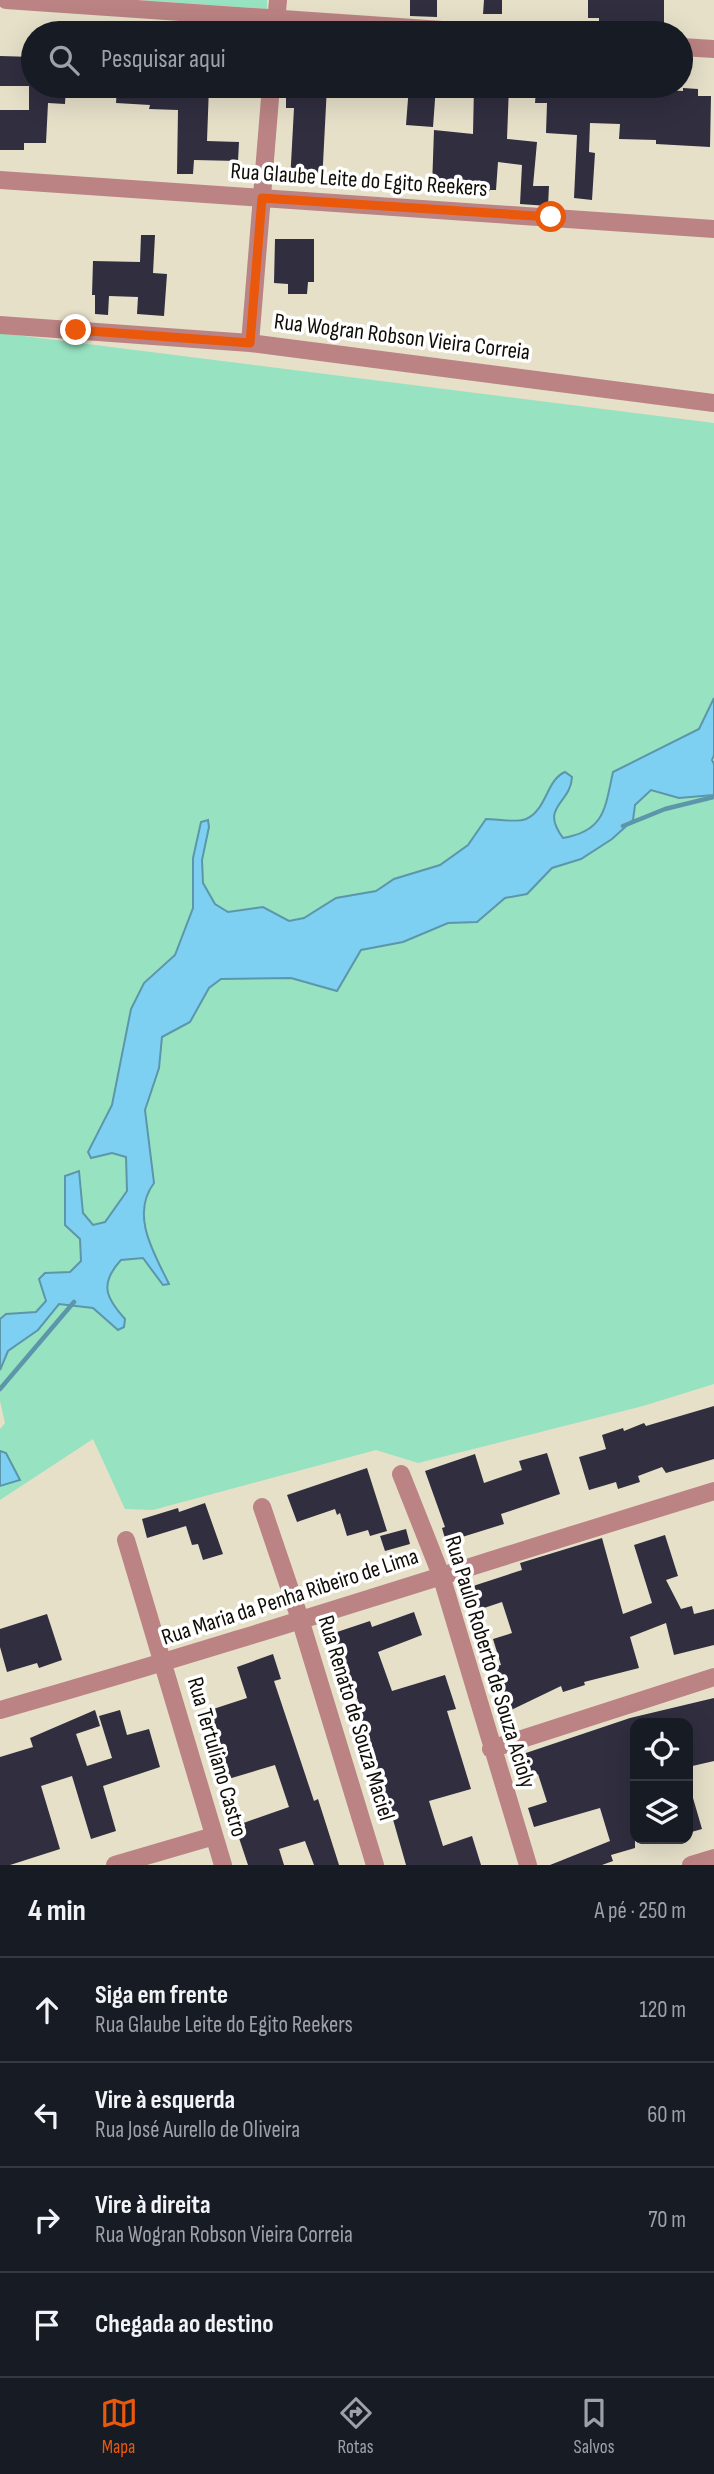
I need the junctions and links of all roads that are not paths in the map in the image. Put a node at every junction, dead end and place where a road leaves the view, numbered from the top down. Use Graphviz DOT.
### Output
graph roads {
  1 [pos="6,0"];
  2 [pos="278,0"];
  3 [pos="224,21"];
  4 [pos="276,21"];
  5 [pos="693,48"];
  6 [pos="714,49"];
  7 [pos="270,98"];
  8 [pos="0,180"];
  9 [pos="262,198"];
  10 [pos="714,229"];
  11 [pos="0,325"];
  12 [pos="250,343"];
  13 [pos="714,403"];
  14 [pos="401,1474"];
  15 [pos="714,1491"];
  16 [pos="261,1507"];
  17 [pos="126,1540"];
  18 [pos="441,1575"];
  19 [pos="300,1619"];
  20 [pos="164,1663"];
  21 [pos="714,1677"];
  22 [pos="0,1710"];
  23 [pos="491,1749"];
  24 [pos="214,1836"];
  25 [pos="714,1858"];
  26 [pos="115,1865"];
  27 [pos="223,1865"];
  28 [pos="375,1865"];
  29 [pos="528,1865"];
  30 [pos="691,1865"];
  1 -- 3 [label="street"];
  2 -- 4 [label="street"];
  5 -- 6 [label="street"];
  7 -- 9 [label="street"];
  8 -- 9 [label="street, Rua Glaube Leite do Egito Reekers"];
  9 -- 10 [label="street, Rua Glaube Leite do Egito Reekers"];
  9 -- 12 [label="street"];
  11 -- 12 [label="street, Rua Wogran Robson Vieira Correia"];
  12 -- 13 [label="street, Rua Wogran Robson Vieira Correia"];
  14 -- 18 [label="street, Rua Paulo Roberto de Souza Acioly"];
  15 -- 18 [label="street, Rua Maria da Penha Ribeiro de Lima"];
  16 -- 19 [label="street, Rua Renato de Souza Maciel"];
  17 -- 20 [label="street, Rua Tertuliano Castro"];
  18 -- 19 [label="street, Rua Maria da Penha Ribeiro de Lima"];
  18 -- 23 [label="street, Rua Paulo Roberto de Souza Acioly"];
  19 -- 20 [label="street, Rua Maria da Penha Ribeiro de Lima"];
  19 -- 28 [label="street, Rua Renato de Souza Maciel"];
  20 -- 22 [label="street, Rua Maria da Penha Ribeiro de Lima"];
  20 -- 24 [label="street, Rua Tertuliano Castro"];
  21 -- 23 [label="street"];
  23 -- 29 [label="street, Rua Paulo Roberto de Souza Acioly"];
  24 -- 26 [label="street"];
  24 -- 27 [label="street, Rua Tertuliano Castro"];
  25 -- 30 [label="street"];
}
